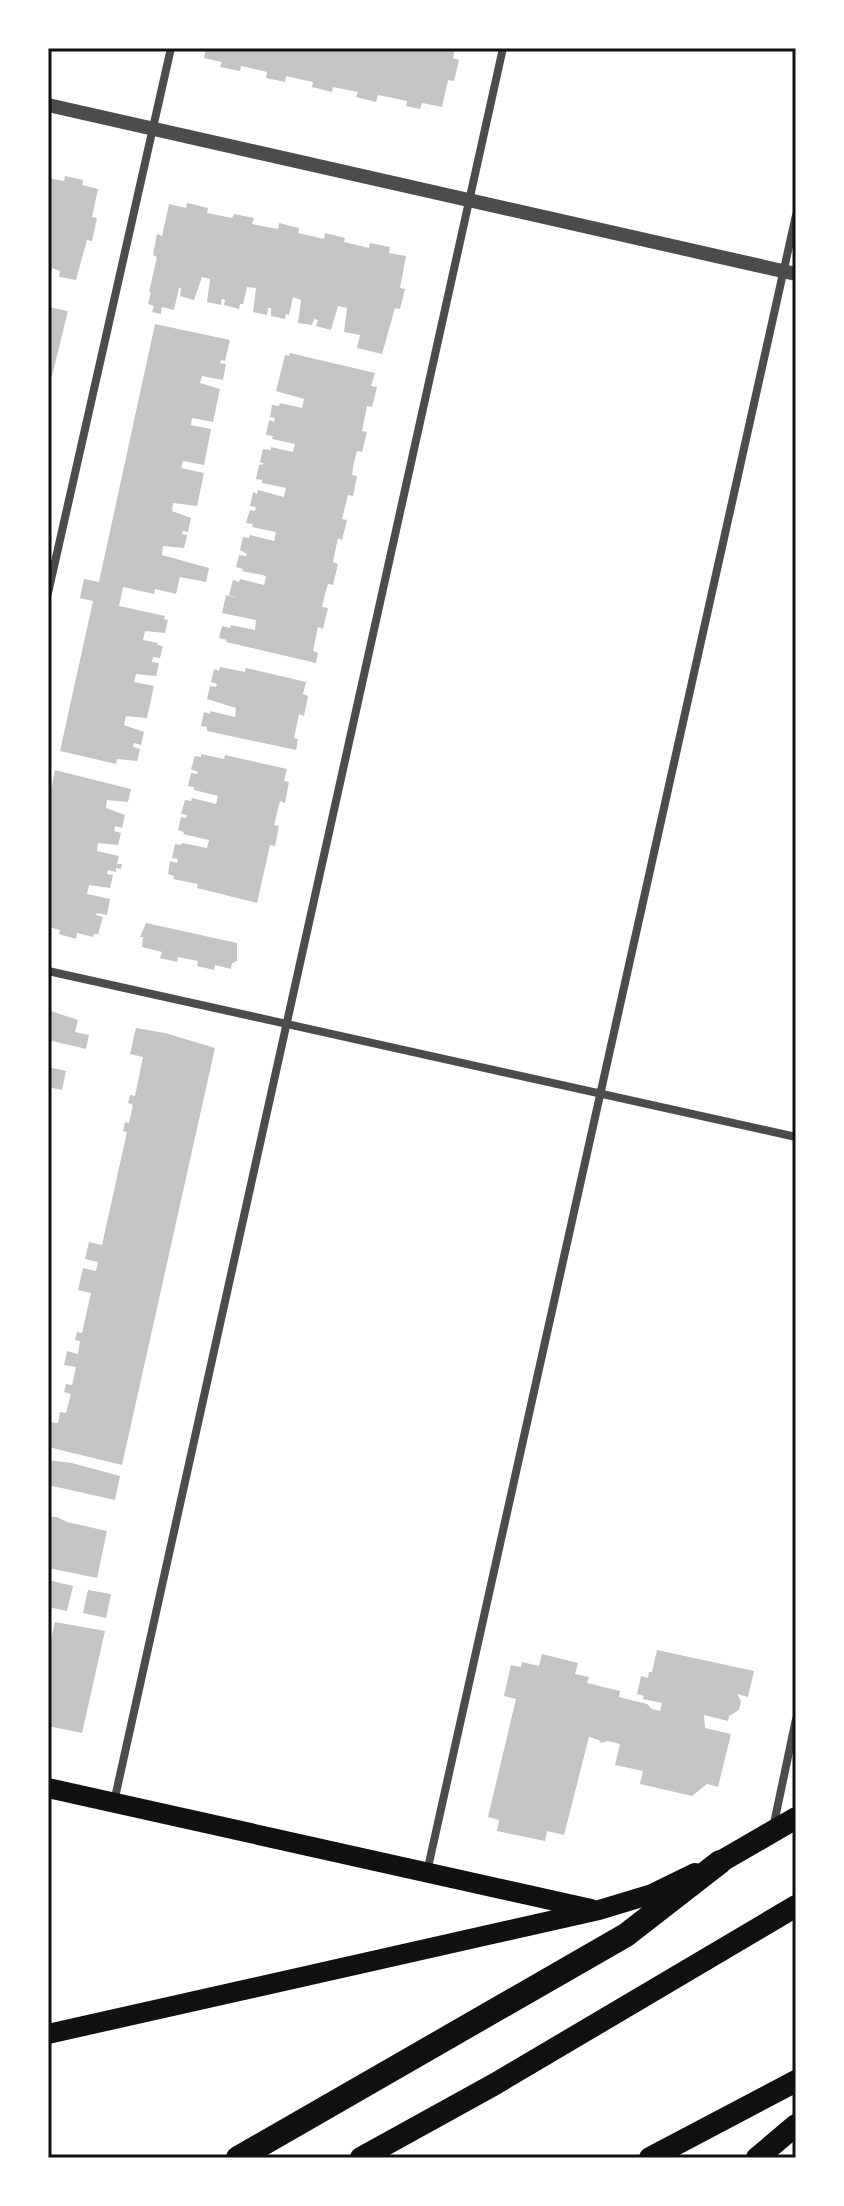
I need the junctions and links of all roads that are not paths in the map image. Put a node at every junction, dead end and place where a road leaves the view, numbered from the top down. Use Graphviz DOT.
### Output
graph roads {
  1 [pos="171,48"];
  2 [pos="503,48"];
  3 [pos="48,105"];
  4 [pos="154,129"];
  5 [pos="468,200"];
  6 [pos="796,215"];
  7 [pos="790,273"];
  8 [pos="48,593"];
  9 [pos="48,971"];
  10 [pos="285,1023"];
  11 [pos="601,1094"];
  12 [pos="796,1137"];
  13 [pos="796,1719"];
  14 [pos="48,1788"];
  15 [pos="114,1803"];
  16 [pos="796,1818"];
  17 [pos="772,1832"];
  18 [pos="720,1862"];
  19 [pos="427,1872"];
  20 [pos="796,1906"];
  21 [pos="599,1910"];
  22 [pos="48,2034"];
  23 [pos="796,2081"];
  24 [pos="796,2125"];
  25 [pos="238,2158"];
  26 [pos="361,2158"];
  27 [pos="650,2158"];
  28 [pos="757,2158"];
  1 -- 4 [label="street"];
  2 -- 5 [label="street"];
  3 -- 4 [label="street"];
  4 -- 5 [label="street"];
  4 -- 8 [label="street"];
  5 -- 7 [label="street"];
  5 -- 10 [label="street"];
  6 -- 7 [label="street"];
  7 -- 11 [label="street"];
  9 -- 10 [label="street"];
  10 -- 11 [label="street"];
  10 -- 15 [label="street"];
  11 -- 12 [label="street"];
  11 -- 19 [label="street"];
  13 -- 17 [label="street"];
  14 -- 15 [label="main road"];
  15 -- 19 [label="main road"];
  16 -- 17 [label="highway"];
  17 -- 18 [label="highway"];
  18 -- 21 [label="main road"];
  18 -- 25 [label="highway"];
  19 -- 21 [label="main road"];
  20 -- 26 [label="highway"];
  21 -- 22 [label="main road"];
  23 -- 27 [label="highway"];
  24 -- 28 [label="highway"];
}
